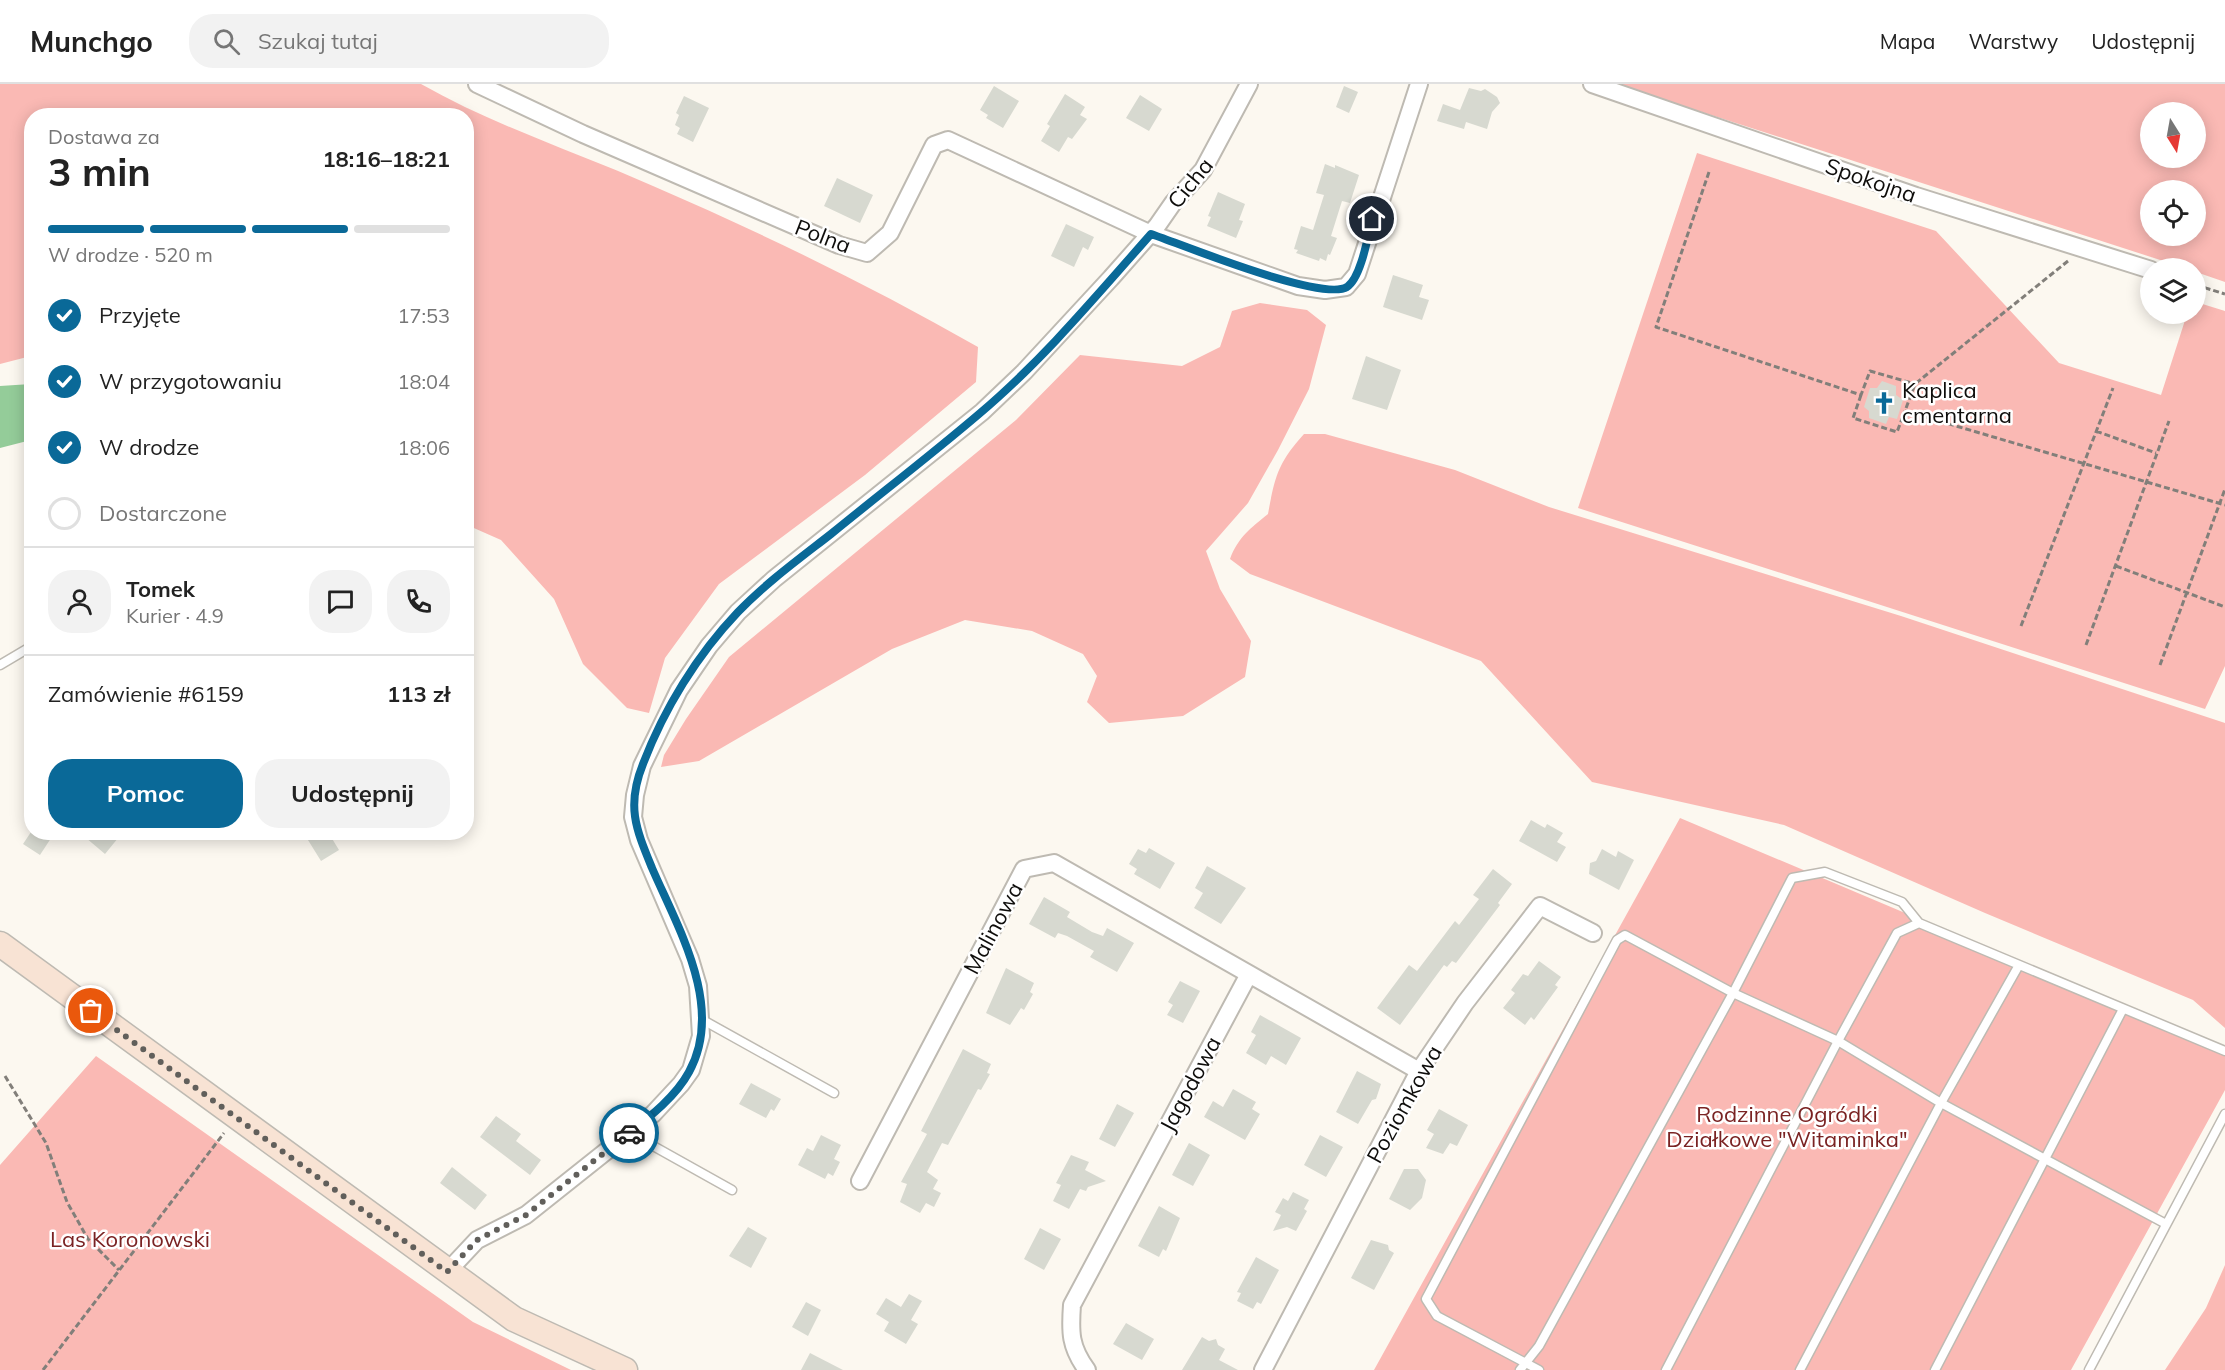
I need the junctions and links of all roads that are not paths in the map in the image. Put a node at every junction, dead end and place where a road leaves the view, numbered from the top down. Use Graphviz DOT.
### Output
graph roads {
  1 [pos="477,84"];
  2 [pos="1249,84"];
  3 [pos="1419,84"];
  4 [pos="1592,84"];
  5 [pos="1151,234"];
  6 [pos="2140,267"];
  7 [pos="24,651"];
  8 [pos="0,665"];
  9 [pos="1919,923"];
  10 [pos="1593,933"];
  11 [pos="0,944"];
  12 [pos="2019,965"];
  13 [pos="1249,974"];
  14 [pos="1733,993"];
  15 [pos="2123,1009"];
  16 [pos="701,1018"];
  17 [pos="1838,1041"];
  18 [pos="2225,1051"];
  19 [pos="1419,1071"];
  20 [pos="834,1093"];
  21 [pos="1941,1103"];
  22 [pos="2225,1114"];
  23 [pos="630,1133"];
  24 [pos="2045,1158"];
  25 [pos="860,1181"];
  26 [pos="732,1190"];
  27 [pos="2166,1224"];
  28 [pos="447,1272"];
  29 [pos="1527,1363"];
  30 [pos="625,1370"];
  31 [pos="1087,1370"];
  32 [pos="1263,1370"];
  33 [pos="1520,1370"];
  34 [pos="1539,1370"];
  35 [pos="1666,1370"];
  36 [pos="1800,1370"];
  37 [pos="1935,1370"];
  38 [pos="2089,1370"];
  1 -- 5 [label="street, Polna"];
  2 -- 5 [label="street, Cicha"];
  3 -- 5 [label="street"];
  4 -- 6 [label="street, Spokojna"];
  5 -- 16 [label="street, Cicha"];
  7 -- 8 [label="lane"];
  9 -- 12 [label="lane"];
  9 -- 14 [label="lane"];
  9 -- 17 [label="lane"];
  10 -- 19 [label="street, Poziomkowa"];
  11 -- 28 [label="main road"];
  12 -- 15 [label="lane"];
  12 -- 21 [label="lane"];
  13 -- 19 [label="street"];
  13 -- 25 [label="street, Malinowa"];
  13 -- 31 [label="street, Jagodowa"];
  14 -- 17 [label="lane"];
  14 -- 29 [label="lane"];
  14 -- 29 [label="lane"];
  15 -- 18 [label="lane"];
  15 -- 24 [label="lane"];
  16 -- 20 [label="lane"];
  16 -- 23 [label="street, Cicha"];
  17 -- 21 [label="lane"];
  17 -- 35 [label="lane"];
  19 -- 32 [label="street, Poziomkowa"];
  21 -- 24 [label="lane"];
  21 -- 36 [label="lane"];
  22 -- 27 [label="lane"];
  23 -- 26 [label="lane"];
  23 -- 28 [label="street, Cicha"];
  24 -- 27 [label="lane"];
  24 -- 37 [label="lane"];
  27 -- 38 [label="lane"];
  28 -- 30 [label="main road"];
  29 -- 33 [label="lane"];
  29 -- 34 [label="lane"];
}
